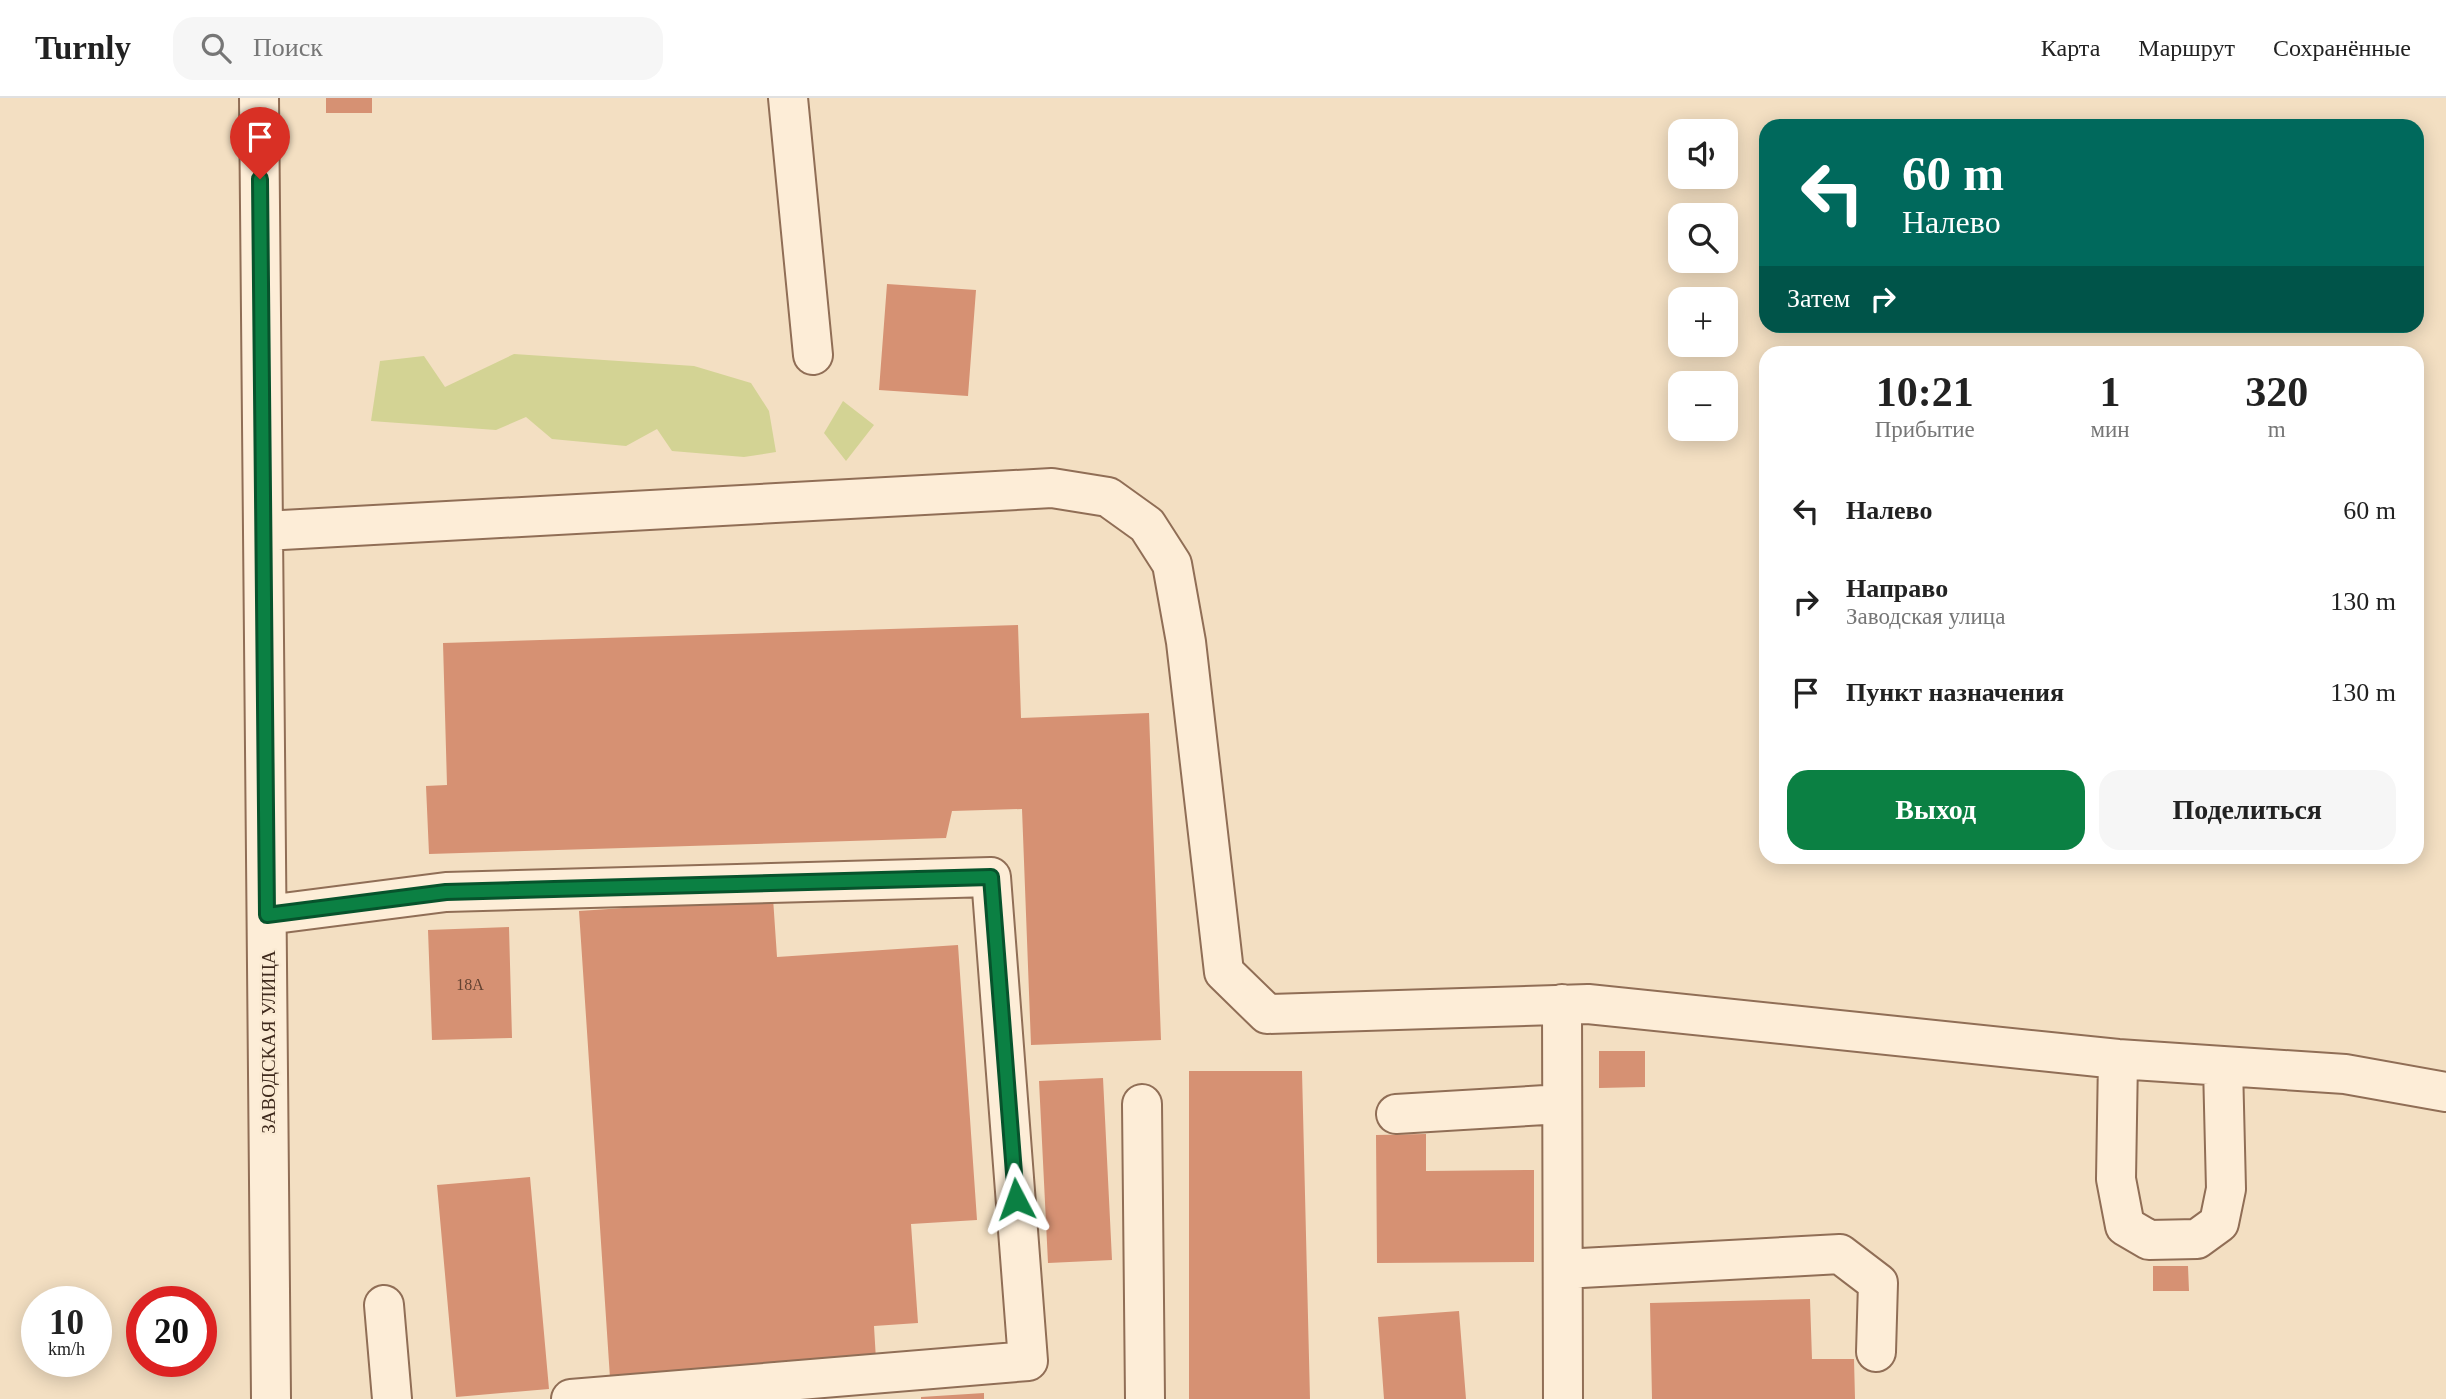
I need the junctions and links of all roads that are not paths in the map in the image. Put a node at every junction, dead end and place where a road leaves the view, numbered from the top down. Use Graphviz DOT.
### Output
graph roads {
  1 [pos="259,98"];
  2 [pos="789,98"];
  3 [pos="813,355"];
  4 [pos="264,531"];
  5 [pos="267,915"];
  6 [pos="1562,1004"];
  7 [pos="2118,1059"];
  8 [pos="2223,1066"];
  9 [pos="2446,1092"];
  10 [pos="1142,1104"];
  11 [pos="1562,1104"];
  12 [pos="1396,1114"];
  13 [pos="1563,1269"];
  14 [pos="384,1305"];
  15 [pos="1876,1352"];
  16 [pos="271,1399"];
  17 [pos="392,1399"];
  18 [pos="571,1399"];
  19 [pos="1145,1399"];
  20 [pos="1563,1399"];
  1 -- 4 [label="street, ЗАВОДСКАЯ УЛИЦА"];
  2 -- 3 [label="street"];
  4 -- 5 [label="street, ЗАВОДСКАЯ УЛИЦА"];
  4 -- 6 [label="street"];
  5 -- 16 [label="street, ЗАВОДСКАЯ УЛИЦА"];
  5 -- 18 [label="street"];
  6 -- 7 [label="street"];
  6 -- 11 [label="street"];
  7 -- 8 [label="street"];
  7 -- 8 [label="street"];
  8 -- 9 [label="street"];
  10 -- 19 [label="street"];
  11 -- 12 [label="street"];
  11 -- 13 [label="street"];
  13 -- 15 [label="street"];
  13 -- 20 [label="street"];
  14 -- 17 [label="street"];
}
